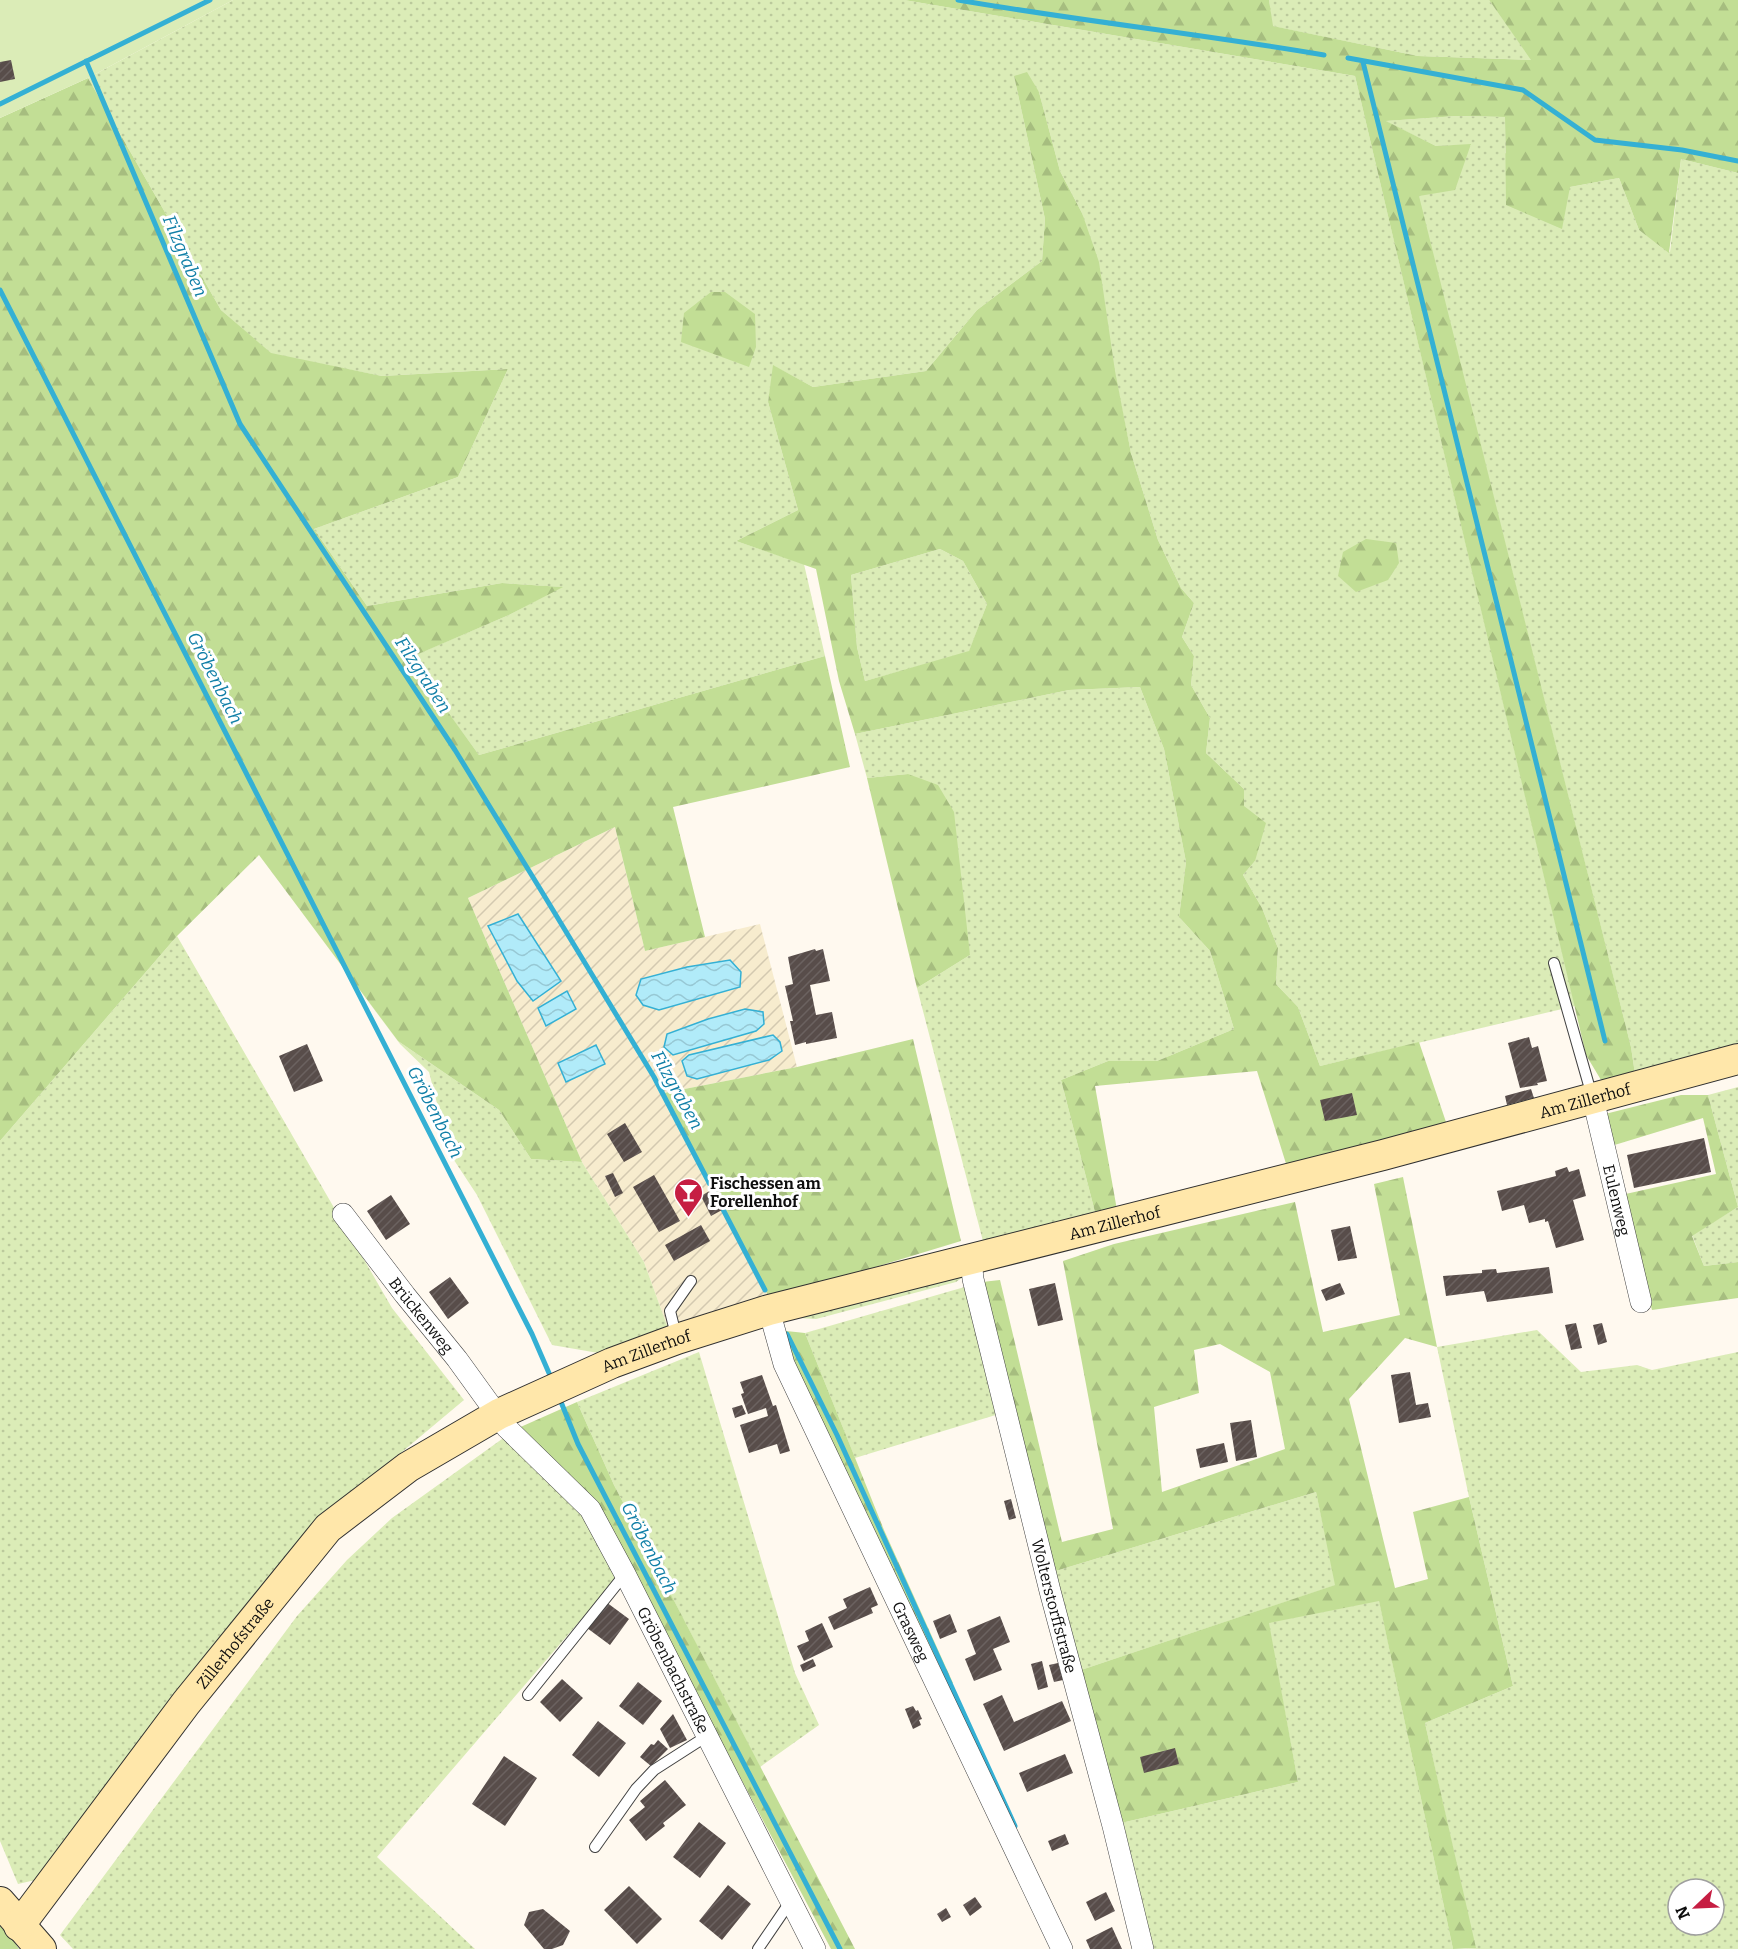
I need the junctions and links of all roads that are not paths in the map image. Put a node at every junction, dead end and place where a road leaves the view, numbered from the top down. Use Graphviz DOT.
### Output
graph roads {
  1 [pos="1554,963"];
  2 [pos="1738,1059"];
  3 [pos="1593,1099"];
  4 [pos="343,1214"];
  5 [pos="971,1260"];
  6 [pos="691,1281"];
  7 [pos="1641,1302"];
  8 [pos="769,1311"];
  9 [pos="677,1339"];
  10 [pos="499,1414"];
  11 [pos="625,1574"];
  12 [pos="528,1695"];
  13 [pos="707,1736"];
  14 [pos="595,1846"];
  15 [pos="790,1902"];
  16 [pos="10,1919"];
  17 [pos="41,1949"];
  18 [pos="758,1949"];
  19 [pos="815,1949"];
  20 [pos="1062,1949"];
  21 [pos="1143,1949"];
  1 -- 3 [label="lane"];
  2 -- 3 [label="street, Am Zillerhof"];
  3 -- 5 [label="street, Am Zillerhof"];
  3 -- 7 [label="street, Eulenweg"];
  4 -- 10 [label="street, Brückenweg"];
  5 -- 8 [label="street, Am Zillerhof"];
  5 -- 21 [label="street, Wolterstorffstraße"];
  6 -- 9 [label="lane"];
  8 -- 9 [label="street, Am Zillerhof"];
  8 -- 20 [label="street, Grasweg"];
  9 -- 10 [label="street, Am Zillerhof"];
  10 -- 11 [label="street, Gröbenbachstraße"];
  10 -- 16 [label="street, Zillerhofstraße"];
  11 -- 12 [label="lane"];
  11 -- 13 [label="street, Gröbenbachstraße"];
  13 -- 14 [label="lane"];
  13 -- 15 [label="street, Gröbenbachstraße"];
  15 -- 18 [label="lane"];
  15 -- 19 [label="street, Gröbenbachstraße"];
  16 -- 17 [label="street"];
}
